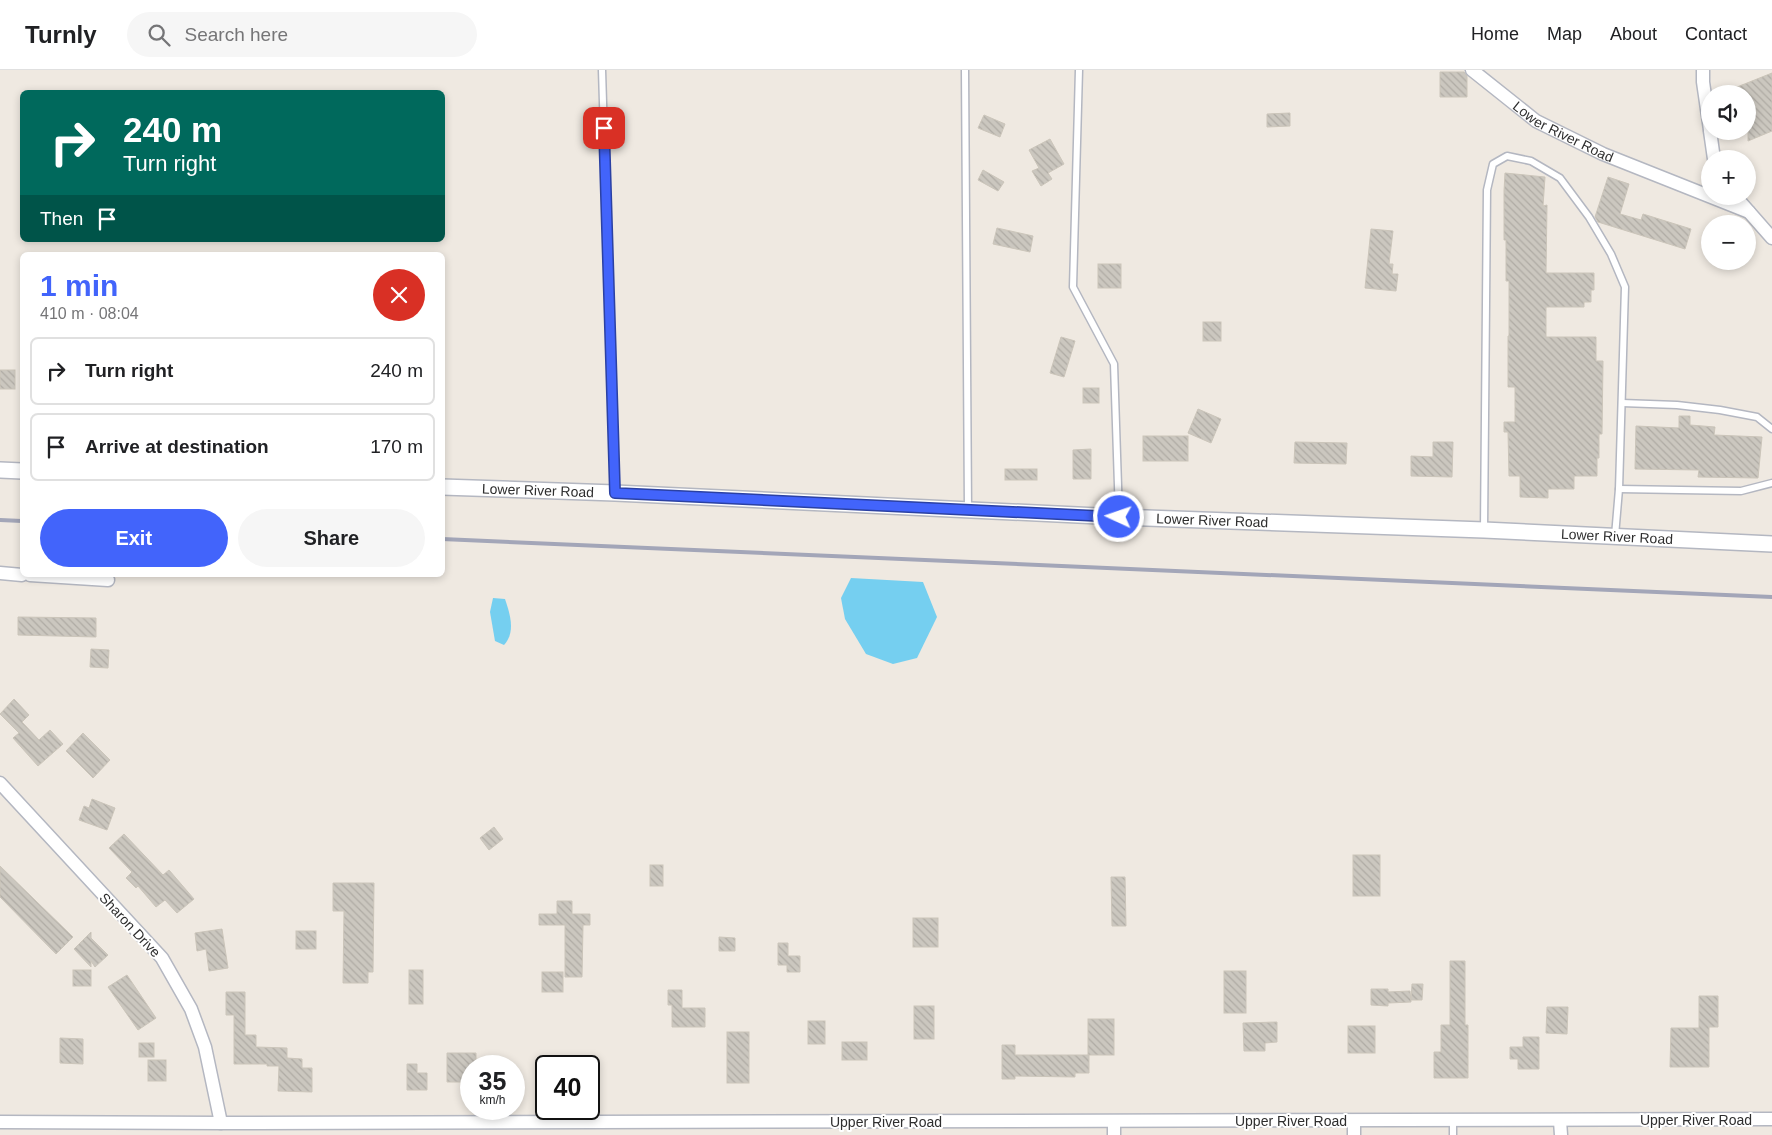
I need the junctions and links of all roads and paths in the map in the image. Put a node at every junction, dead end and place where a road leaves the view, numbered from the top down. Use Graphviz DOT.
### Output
graph roads {
  1 [pos="602,70"];
  2 [pos="965,70"];
  3 [pos="1079,70"];
  4 [pos="1472,70"];
  5 [pos="1703,70"];
  6 [pos="1703,85"];
  7 [pos="1742,205"];
  8 [pos="1749,212"];
  9 [pos="1772,238"];
  10 [pos="1622,403"];
  11 [pos="1772,429"];
  12 [pos="0,470"];
  13 [pos="20,471"];
  14 [pos="1772,483"];
  15 [pos="445,487"];
  16 [pos="1619,490"];
  17 [pos="615,493"];
  18 [pos="968,510"];
  19 [pos="1119,517"];
  20 [pos="1484,530"];
  21 [pos="1615,537"];
  22 [pos="1772,544"];
  23 [pos="0,573"];
  24 [pos="20,574"];
  25 [pos="61,577"];
  26 [pos="108,580"];
  27 [pos="0,783"];
  28 [pos="1772,1119"];
  29 [pos="1560,1120"];
  30 [pos="1354,1121"];
  31 [pos="1453,1121"];
  32 [pos="0,1122"];
  33 [pos="1114,1122"];
  34 [pos="221,1123"];
  35 [pos="1114,1135"];
  36 [pos="1354,1135"];
  37 [pos="1453,1135"];
  38 [pos="1560,1135"];
  1 -- 17 [label="lane"];
  2 -- 18 [label="lane"];
  3 -- 19 [label="lane"];
  4 -- 8 [label="street, Lower River Road"];
  5 -- 6 [label="street"];
  7 -- 8 [label="street, Lower River Road"];
  8 -- 9 [label="street, Lower River Road"];
  10 -- 11 [label="lane"];
  10 -- 16 [label="lane"];
  10 -- 20 [label="lane"];
  12 -- 13 [label="street"];
  14 -- 16 [label="lane"];
  15 -- 17 [label="street, Lower River Road"];
  16 -- 21 [label="lane"];
  17 -- 18 [label="street, Lower River Road"];
  18 -- 19 [label="street, Lower River Road"];
  19 -- 20 [label="street, Lower River Road"];
  20 -- 21 [label="street, Lower River Road"];
  21 -- 22 [label="street, Lower River Road"];
  23 -- 24 [label="street"];
  25 -- 26 [label="street"];
  27 -- 34 [label="street, Sharon Drive"];
  28 -- 29 [label="street, Upper River Road"];
  29 -- 31 [label="street, Upper River Road"];
  29 -- 38 [label="street"];
  30 -- 31 [label="street, Upper River Road"];
  30 -- 33 [label="street, Upper River Road"];
  30 -- 36 [label="street"];
  31 -- 37 [label="lane"];
  32 -- 34 [label="street, Upper River Road"];
  33 -- 34 [label="street, Upper River Road"];
  33 -- 35 [label="street"];
}
